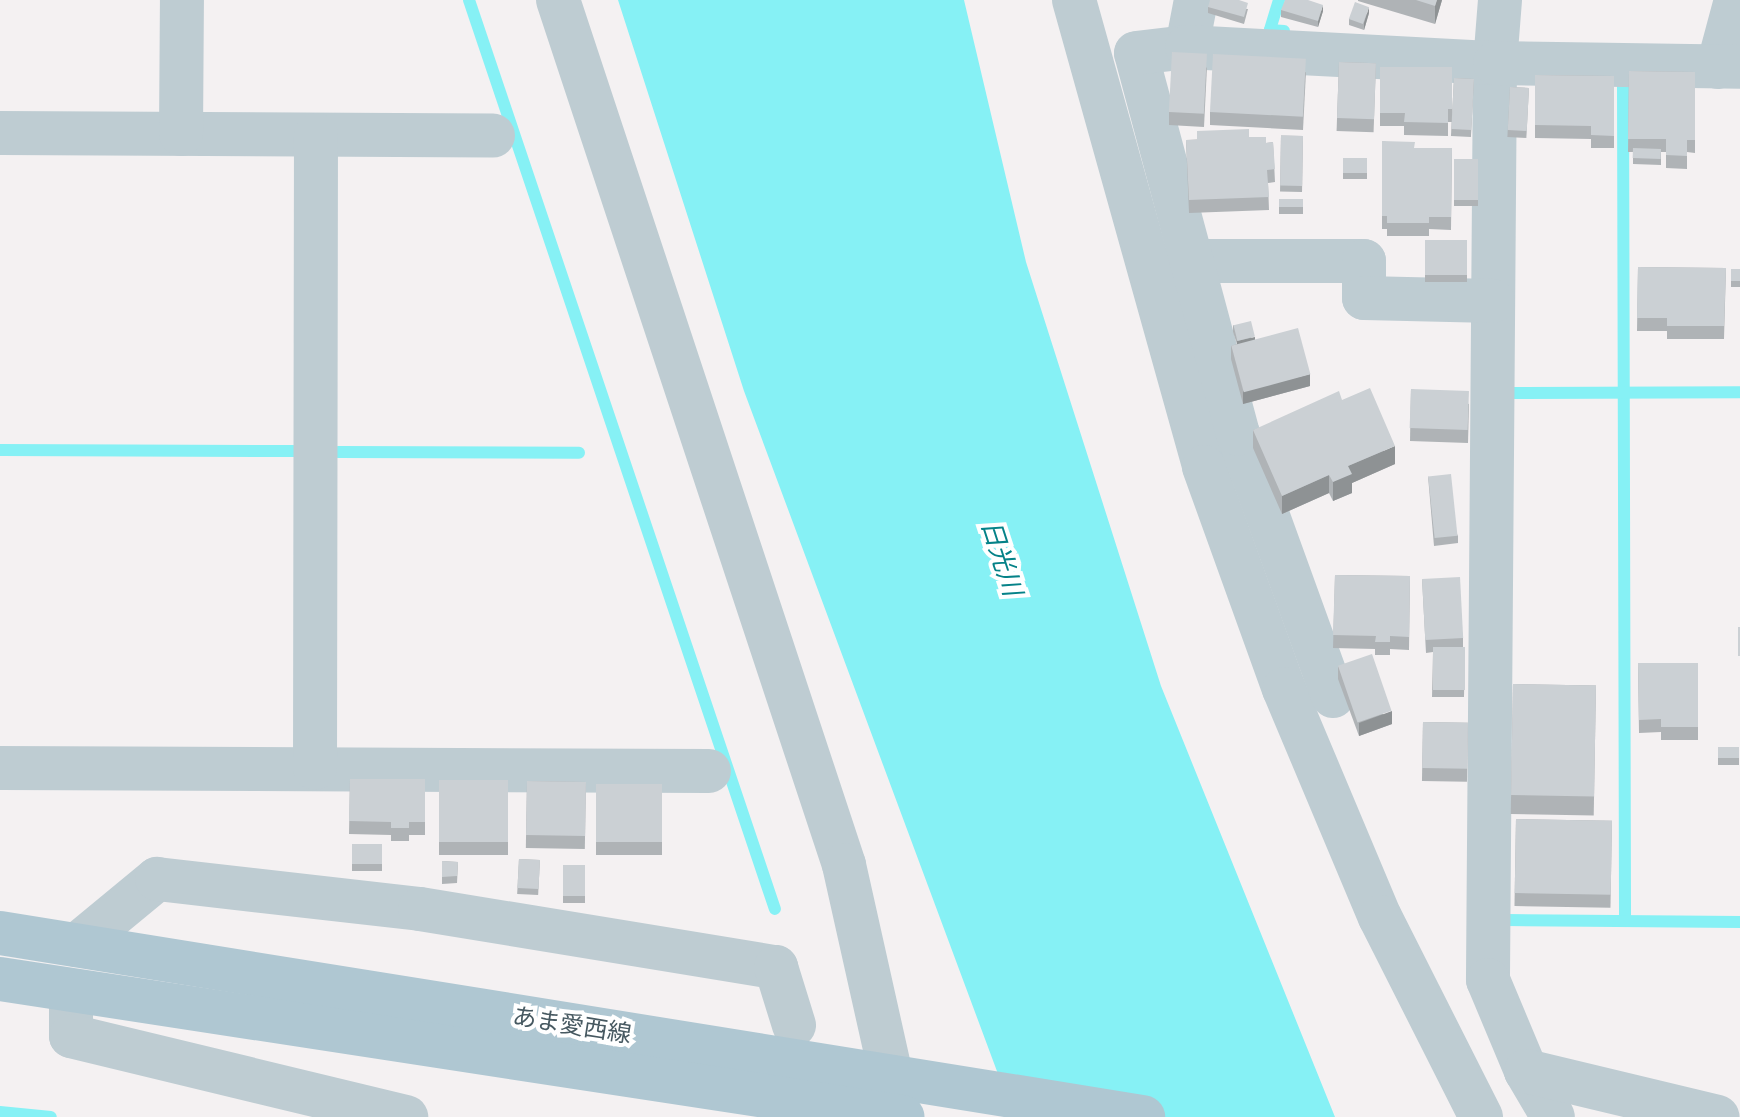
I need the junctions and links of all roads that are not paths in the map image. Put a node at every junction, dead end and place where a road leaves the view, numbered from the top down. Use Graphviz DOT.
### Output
graph roads {
  1 [pos="182,0"];
  2 [pos="558,0"];
  3 [pos="1074,0"];
  4 [pos="1196,0"];
  5 [pos="1500,0"];
  6 [pos="1736,0"];
  7 [pos="1187,47"];
  8 [pos="1495,63"];
  9 [pos="1729,67"];
  10 [pos="0,133"];
  11 [pos="181,134"];
  12 [pos="316,135"];
  13 [pos="493,136"];
  14 [pos="1192,261"];
  15 [pos="1493,301"];
  16 [pos="1333,696"];
  17 [pos="0,768"];
  18 [pos="315,768"];
  19 [pos="709,771"];
  20 [pos="0,933"];
  21 [pos="77,945"];
  22 [pos="0,979"];
  23 [pos="71,991"];
  24 [pos="794,1025"];
  25 [pos="1526,1071"];
  26 [pos="906,1092"];
  27 [pos="406,1117"];
  28 [pos="1143,1117"];
  29 [pos="1481,1117"];
  30 [pos="1553,1117"];
  31 [pos="1718,1117"];
  1 -- 11 [label="street"];
  2 -- 26 [label="street"];
  3 -- 29 [label="street"];
  4 -- 7 [label="street"];
  5 -- 8 [label="street"];
  6 -- 9 [label="street"];
  7 -- 8 [label="street"];
  7 -- 14 [label="street"];
  8 -- 9 [label="street"];
  8 -- 15 [label="street"];
  10 -- 11 [label="street"];
  11 -- 12 [label="street"];
  12 -- 13 [label="street"];
  12 -- 18 [label="street"];
  14 -- 15 [label="street"];
  14 -- 16 [label="street"];
  15 -- 25 [label="street"];
  17 -- 18 [label="street"];
  18 -- 19 [label="street"];
  20 -- 21 [label="main road, あま愛西線"];
  21 -- 24 [label="street"];
  21 -- 26 [label="main road, あま愛西線"];
  22 -- 23 [label="main road, あま愛西線"];
  23 -- 26 [label="main road, あま愛西線"];
  23 -- 27 [label="street"];
  25 -- 30 [label="street"];
  25 -- 31 [label="street"];
  26 -- 28 [label="main road, あま愛西線"];
}
